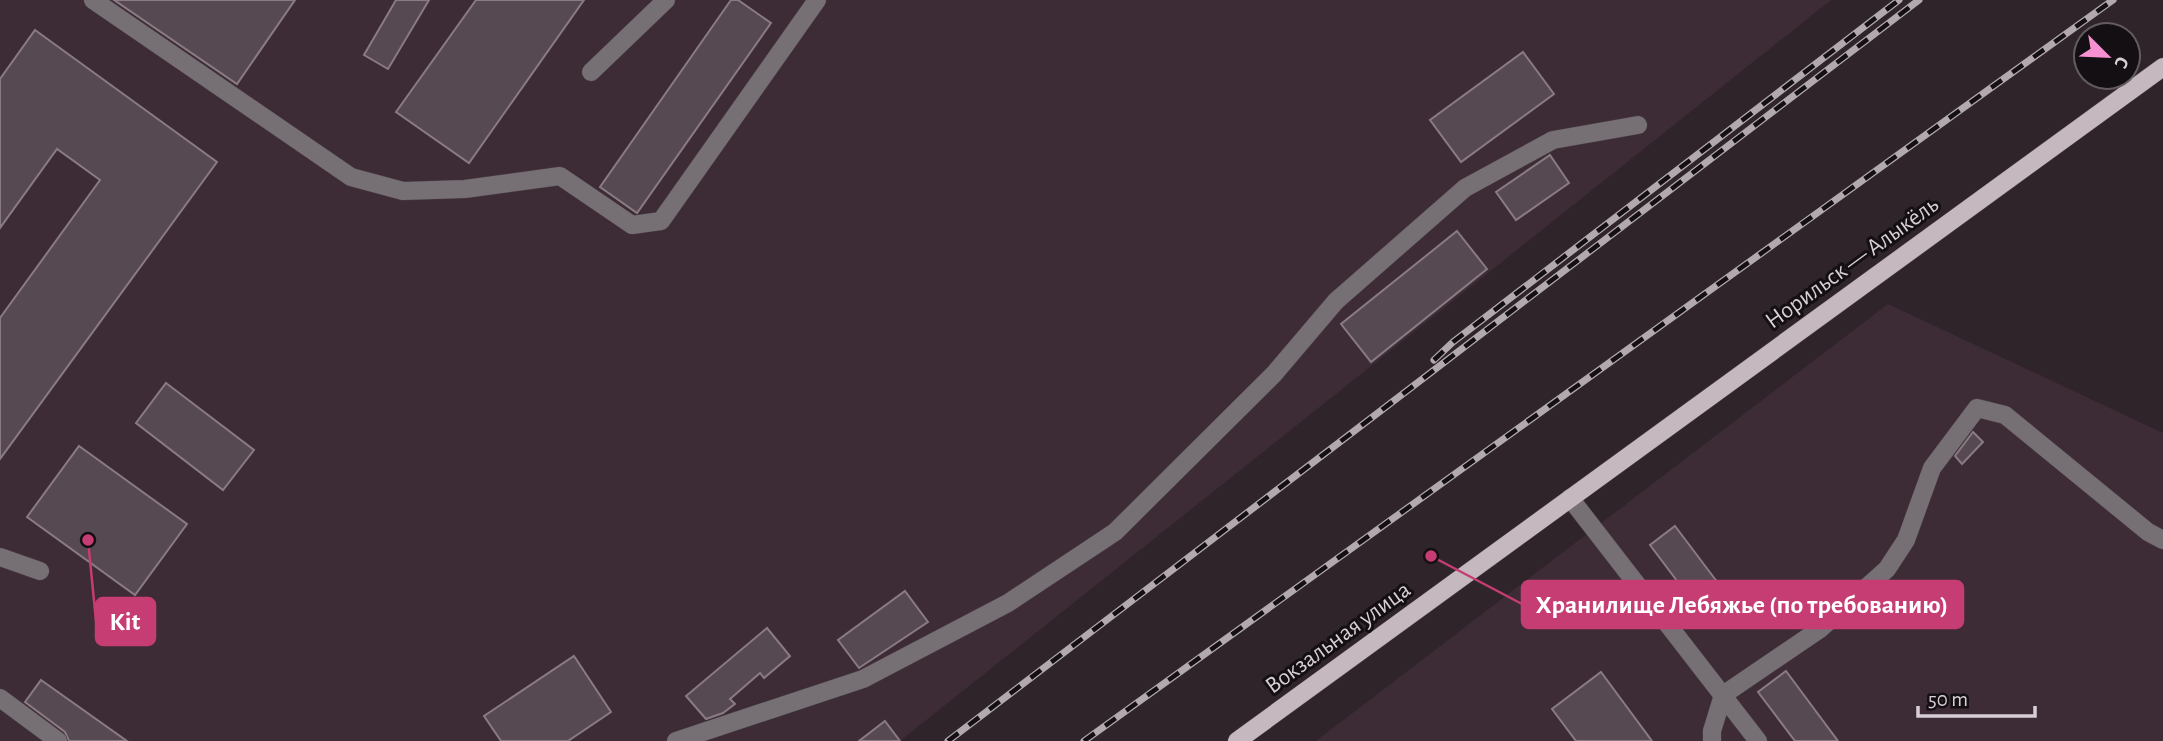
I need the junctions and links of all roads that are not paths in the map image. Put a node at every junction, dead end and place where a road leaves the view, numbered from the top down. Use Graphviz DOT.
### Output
graph roads {
  1 [pos="93,0"];
  2 [pos="666,0"];
  3 [pos="817,0"];
  4 [pos="2163,67"];
  5 [pos="591,72"];
  6 [pos="1638,125"];
  7 [pos="1570,498"];
  8 [pos="2163,540"];
  9 [pos="0,557"];
  10 [pos="40,571"];
  11 [pos="1723,695"];
  12 [pos="0,698"];
  13 [pos="58,741"];
  14 [pos="676,741"];
  15 [pos="1237,741"];
  16 [pos="1712,741"];
  17 [pos="1758,741"];
  1 -- 3 [label="lane"];
  2 -- 5 [label="lane"];
  4 -- 7 [label="main road, Норильск — Алыкёль"];
  6 -- 14 [label="lane"];
  7 -- 11 [label="lane"];
  7 -- 15 [label="main road, Вокзальная улица"];
  8 -- 11 [label="lane"];
  9 -- 10 [label="lane"];
  11 -- 16 [label="lane"];
  11 -- 17 [label="lane"];
  12 -- 13 [label="lane"];
}
